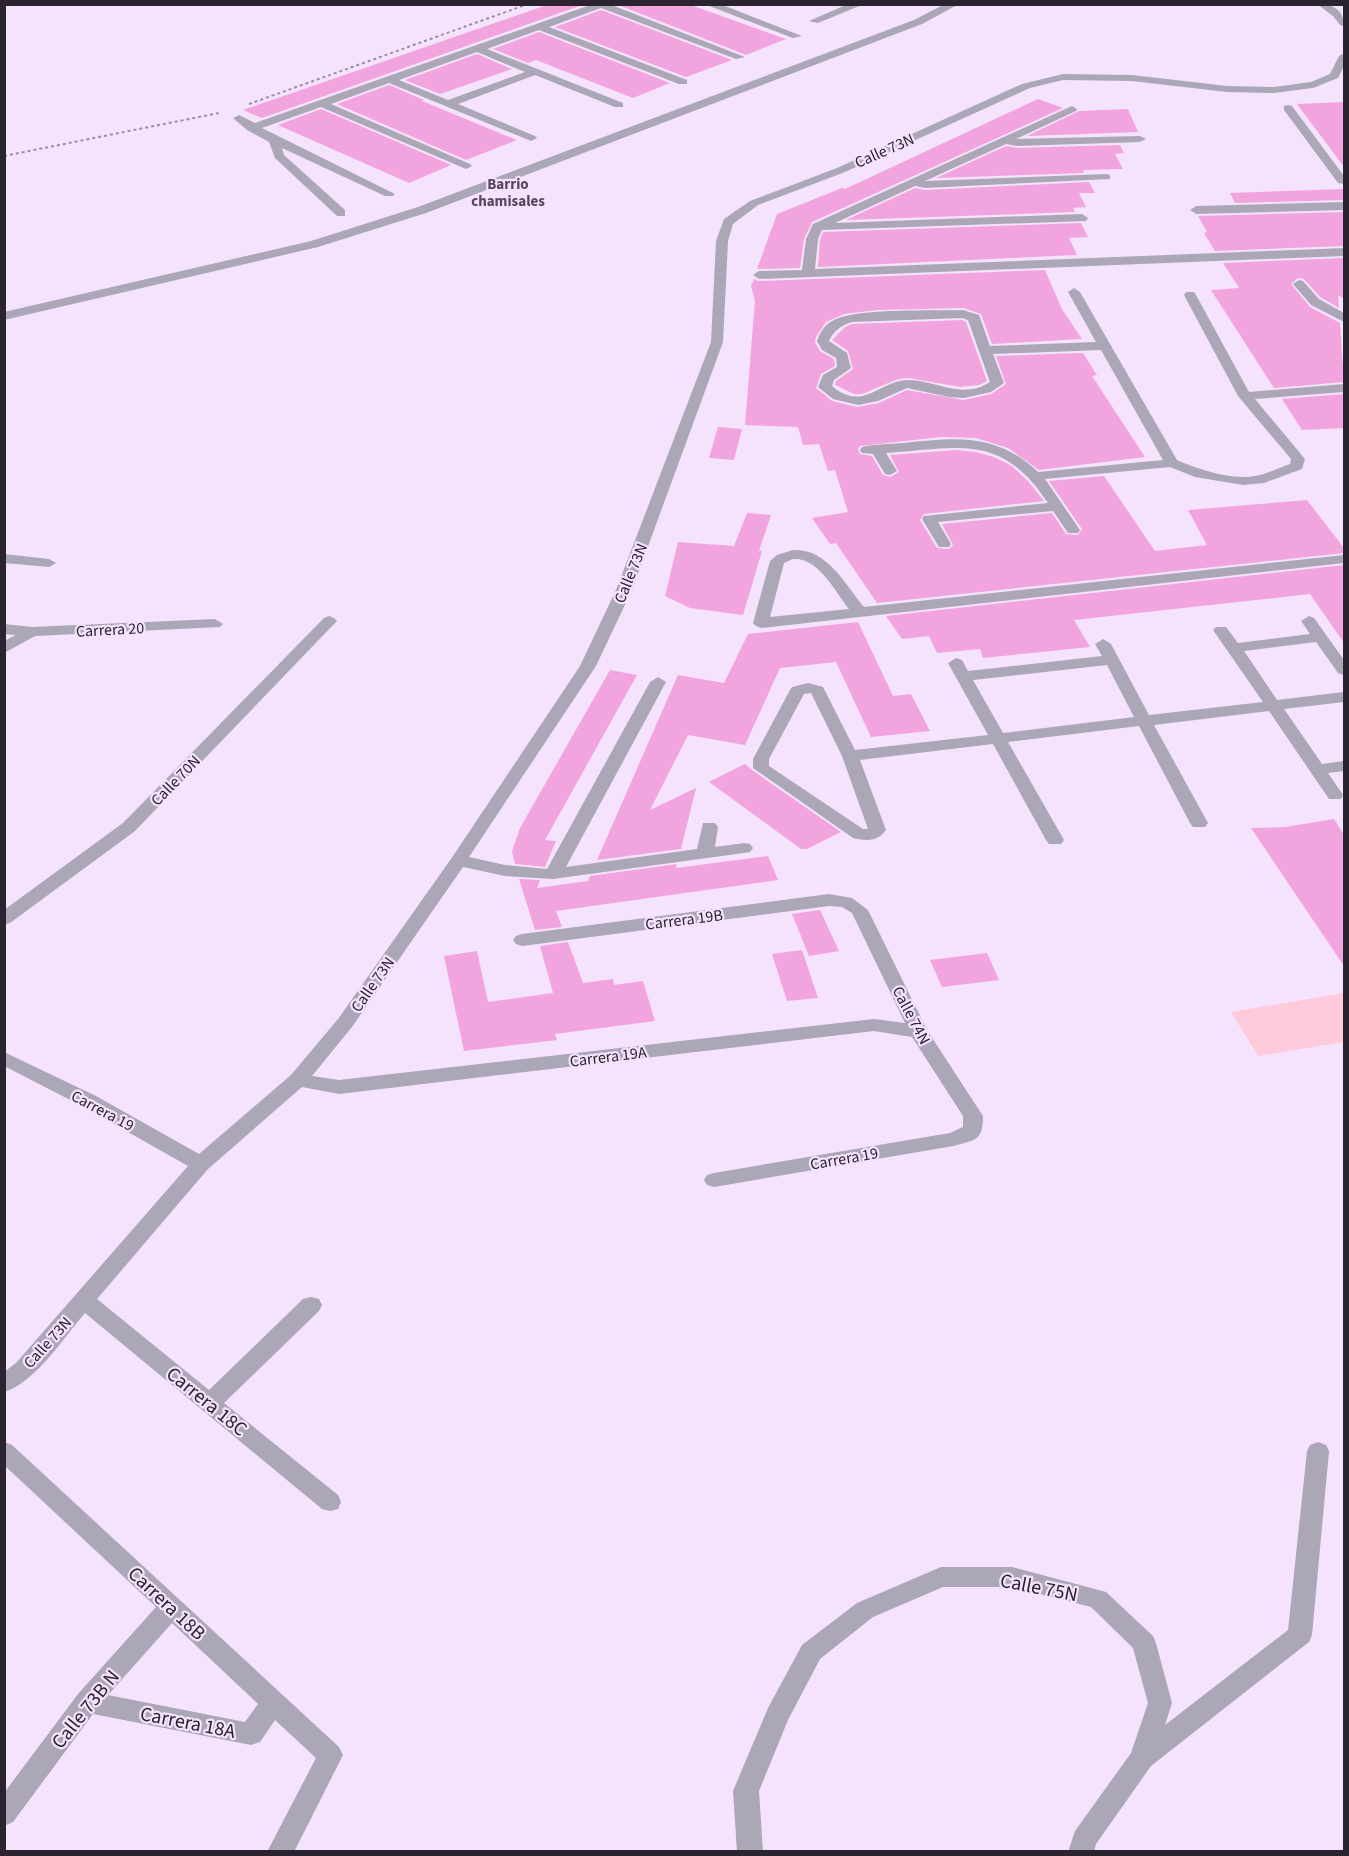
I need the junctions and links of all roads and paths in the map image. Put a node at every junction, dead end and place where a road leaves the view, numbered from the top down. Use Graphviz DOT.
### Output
graph roads {
  1 [pos="528,4"];
  2 [pos="709,4"];
  3 [pos="859,4"];
  4 [pos="954,4"];
  5 [pos="1322,4"];
  6 [pos="602,5"];
  7 [pos="814,21"];
  8 [pos="1344,23"];
  9 [pos="540,27"];
  10 [pos="797,36"];
  11 [pos="477,49"];
  12 [pos="1344,56"];
  13 [pos="741,57"];
  14 [pos="534,72"];
  15 [pos="391,80"];
  16 [pos="683,82"];
  17 [pos="249,104"];
  18 [pos="322,104"];
  19 [pos="447,104"];
  20 [pos="619,105"];
  21 [pos="1288,108"];
  22 [pos="1071,109"];
  23 [pos="228,111"];
  24 [pos="239,118"];
  25 [pos="251,128"];
  26 [pos="531,138"];
  27 [pos="1140,139"];
  28 [pos="274,140"];
  29 [pos="1004,140"];
  30 [pos="4,156"];
  31 [pos="466,166"];
  32 [pos="1106,177"];
  33 [pos="1344,181"];
  34 [pos="914,183"];
  35 [pos="389,194"];
  36 [pos="1344,206"];
  37 [pos="1196,210"];
  38 [pos="341,213"];
  39 [pos="1082,218"];
  40 [pos="817,227"];
  41 [pos="1344,252"];
  42 [pos="808,273"];
  43 [pos="759,275"];
  44 [pos="1299,284"];
  45 [pos="1074,292"];
  46 [pos="1190,295"];
  47 [pos="4,316"];
  48 [pos="1344,318"];
  49 [pos="1105,346"];
  50 [pos="987,350"];
  51 [pos="1344,388"];
  52 [pos="1245,396"];
  53 [pos="1172,463"];
  54 [pos="890,471"];
  55 [pos="1036,476"];
  56 [pos="1056,506"];
  57 [pos="1073,530"];
  58 [pos="944,544"];
  59 [pos="4,558"];
  60 [pos="1344,559"];
  61 [pos="50,563"];
  62 [pos="860,612"];
  63 [pos="329,621"];
  64 [pos="1309,621"];
  65 [pos="215,624"];
  66 [pos="4,629"];
  67 [pos="1221,630"];
  68 [pos="32,632"];
  69 [pos="1321,638"];
  70 [pos="1103,644"];
  71 [pos="4,648"];
  72 [pos="1233,648"];
  73 [pos="1111,660"];
  74 [pos="1344,670"];
  75 [pos="658,682"];
  76 [pos="1344,697"];
  77 [pos="1273,705"];
  78 [pos="1145,719"];
  79 [pos="998,738"];
  80 [pos="850,756"];
  81 [pos="1344,766"];
  82 [pos="1317,770"];
  83 [pos="1335,795"];
  84 [pos="1199,823"];
  85 [pos="709,827"];
  86 [pos="1054,840"];
  87 [pos="744,848"];
  88 [pos="705,854"];
  89 [pos="459,860"];
  90 [pos="553,874"];
  91 [pos="846,902"];
  92 [pos="4,919"];
  93 [pos="522,940"];
  94 [pos="918,1031"];
  95 [pos="4,1058"];
  96 [pos="298,1080"];
  97 [pos="973,1131"];
  98 [pos="201,1164"];
  99 [pos="714,1180"];
  100 [pos="84,1300"];
  101 [pos="310,1305"];
  102 [pos="4,1384"];
  103 [pos="210,1403"];
  104 [pos="4,1451"];
  105 [pos="1318,1451"];
  106 [pos="330,1502"];
  107 [pos="171,1607"];
  108 [pos="87,1702"];
  109 [pos="273,1702"];
  110 [pos="1142,1758"];
  111 [pos="4,1815"];
  112 [pos="280,1851"];
  113 [pos="750,1851"];
  114 [pos="1081,1851"];
  1 -- 17 [label="path"];
  2 -- 10 [label="street"];
  3 -- 7 [label="street"];
  4 -- 47 [label="street"];
  5 -- 8 [label="street"];
  6 -- 9 [label="street"];
  6 -- 13 [label="street"];
  9 -- 11 [label="street"];
  9 -- 16 [label="street"];
  11 -- 14 [label="street"];
  11 -- 15 [label="street"];
  12 -- 89 [label="street, Calle 73N"];
  14 -- 19 [label="street"];
  14 -- 20 [label="street"];
  15 -- 18 [label="street"];
  15 -- 19 [label="street"];
  18 -- 25 [label="street"];
  18 -- 31 [label="street"];
  19 -- 26 [label="street"];
  21 -- 33 [label="street"];
  22 -- 29 [label="street"];
  23 -- 30 [label="path"];
  24 -- 25 [label="street"];
  25 -- 28 [label="street"];
  27 -- 29 [label="street"];
  28 -- 35 [label="street"];
  28 -- 38 [label="street"];
  29 -- 34 [label="street"];
  32 -- 34 [label="street"];
  34 -- 40 [label="street"];
  36 -- 37 [label="street"];
  39 -- 40 [label="street"];
  40 -- 42 [label="street"];
  41 -- 42 [label="street"];
  42 -- 43 [label="street"];
  44 -- 48 [label="street"];
  45 -- 49 [label="street"];
  46 -- 52 [label="street"];
  49 -- 50 [label="street"];
  49 -- 53 [label="street"];
  50 -- 50 [label="street"];
  51 -- 52 [label="street"];
  52 -- 53 [label="street"];
  53 -- 55 [label="street"];
  54 -- 55 [label="street"];
  55 -- 56 [label="street"];
  56 -- 57 [label="street"];
  56 -- 58 [label="street"];
  59 -- 61 [label="street"];
  60 -- 62 [label="street"];
  62 -- 62 [label="street"];
  63 -- 92 [label="street, Calle 70N"];
  64 -- 69 [label="street"];
  65 -- 68 [label="street, Carrera 20"];
  66 -- 68 [label="street, Carrera 20"];
  67 -- 72 [label="street"];
  68 -- 71 [label="street"];
  69 -- 72 [label="street"];
  69 -- 74 [label="street"];
  70 -- 73 [label="street"];
  72 -- 77 [label="street"];
  73 -- 78 [label="street"];
  73 -- 79 [label="street"];
  75 -- 90 [label="street"];
  76 -- 77 [label="street"];
  77 -- 78 [label="street"];
  77 -- 82 [label="street"];
  78 -- 79 [label="street"];
  78 -- 84 [label="street"];
  79 -- 80 [label="street"];
  79 -- 86 [label="street"];
  80 -- 80 [label="street"];
  81 -- 82 [label="street"];
  82 -- 83 [label="street"];
  85 -- 88 [label="street"];
  87 -- 88 [label="street"];
  88 -- 90 [label="street"];
  89 -- 90 [label="street"];
  89 -- 96 [label="street, Calle 73N"];
  91 -- 93 [label="street, Carrera 19B"];
  91 -- 94 [label="street, Calle 74N"];
  94 -- 96 [label="street, Carrera 19A"];
  94 -- 97 [label="street, Calle 74N"];
  95 -- 98 [label="street, Carrera 19"];
  96 -- 98 [label="street, Calle 73N"];
  97 -- 99 [label="street, Carrera 19"];
  98 -- 100 [label="street, Calle 73N"];
  100 -- 102 [label="street, Calle 73N"];
  100 -- 103 [label="street, Carrera 18C"];
  101 -- 103 [label="street"];
  103 -- 106 [label="street, Carrera 18C"];
  104 -- 107 [label="street, Carrera 18B"];
  105 -- 110 [label="street"];
  107 -- 108 [label="street, Calle 73B N"];
  107 -- 109 [label="street, Carrera 18B"];
  108 -- 109 [label="street, Carrera 18A"];
  108 -- 111 [label="street, Calle 73B N"];
  109 -- 112 [label="street, Carrera 18B"];
  110 -- 113 [label="street, Calle 75N"];
  110 -- 114 [label="street, Calle 75N"];
}
